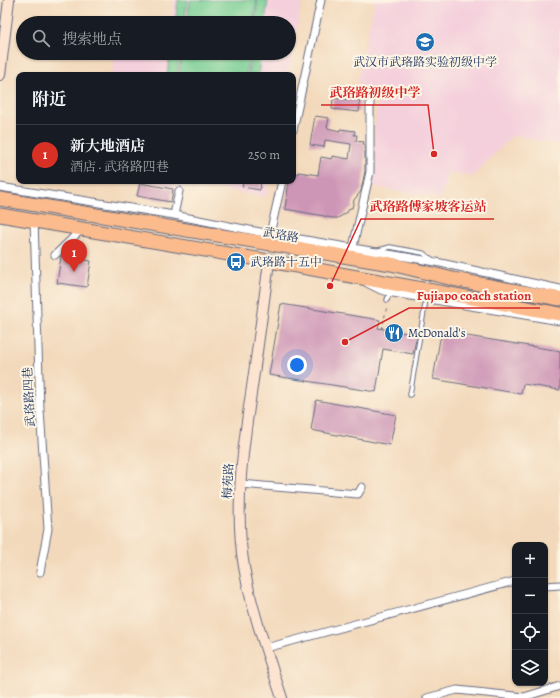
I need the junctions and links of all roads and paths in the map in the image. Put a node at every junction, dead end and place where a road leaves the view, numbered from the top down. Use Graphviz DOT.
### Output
graph roads {
  1 [pos="9,0"];
  2 [pos="321,0"];
  3 [pos="0,75"];
  4 [pos="370,103"];
  5 [pos="296,116"];
  6 [pos="281,184"];
  7 [pos="0,187"];
  8 [pos="179,191"];
  9 [pos="0,198"];
  10 [pos="0,215"];
  11 [pos="174,215"];
  12 [pos="34,220"];
  13 [pos="83,228"];
  14 [pos="270,234"];
  15 [pos="352,247"];
  16 [pos="55,255"];
  17 [pos="269,261"];
  18 [pos="349,275"];
  19 [pos="560,289"];
  20 [pos="390,292"];
  21 [pos="426,299"];
  22 [pos="560,299"];
  23 [pos="388,301"];
  24 [pos="560,314"];
  25 [pos="560,321"];
  26 [pos="382,329"];
  27 [pos="410,395"];
  28 [pos="241,484"];
  29 [pos="362,487"];
  30 [pos="40,572"];
  31 [pos="512,582"];
  32 [pos="560,585"];
  33 [pos="548,586"];
  34 [pos="266,648"];
  35 [pos="560,686"];
  36 [pos="282,698"];
  37 [pos="427,698"];
  38 [pos="524,698"];
  1 -- 3 [label="street"];
  2 -- 5 [label="street"];
  4 -- 15 [label="street"];
  6 -- 14 [label="street"];
  7 -- 11 [label="street, 武珞路"];
  8 -- 11 [label="street"];
  9 -- 22 [label="highway, 武珞路"];
  10 -- 12 [label="highway"];
  11 -- 14 [label="street, 武珞路"];
  12 -- 13 [label="highway"];
  12 -- 30 [label="street, 武珞路四巷"];
  13 -- 16 [label="street"];
  13 -- 17 [label="highway"];
  14 -- 15 [label="street, 武珞路"];
  15 -- 19 [label="street, 武珞路"];
  17 -- 18 [label="highway"];
  17 -- 28 [label="street, 梅苑路"];
  18 -- 20 [label="street"];
  18 -- 24 [label="highway"];
  20 -- 21 [label="street"];
  20 -- 23 [label="lane"];
  21 -- 25 [label="street"];
  21 -- 27 [label="lane"];
  23 -- 26 [label="path"];
  28 -- 29 [label="street"];
  28 -- 34 [label="street, 梅苑路"];
  31 -- 34 [label="street"];
  32 -- 33 [label="street"];
  34 -- 36 [label="street, 梅苑路"];
  35 -- 38 [label="street"];
  37 -- 38 [label="street"];
}
